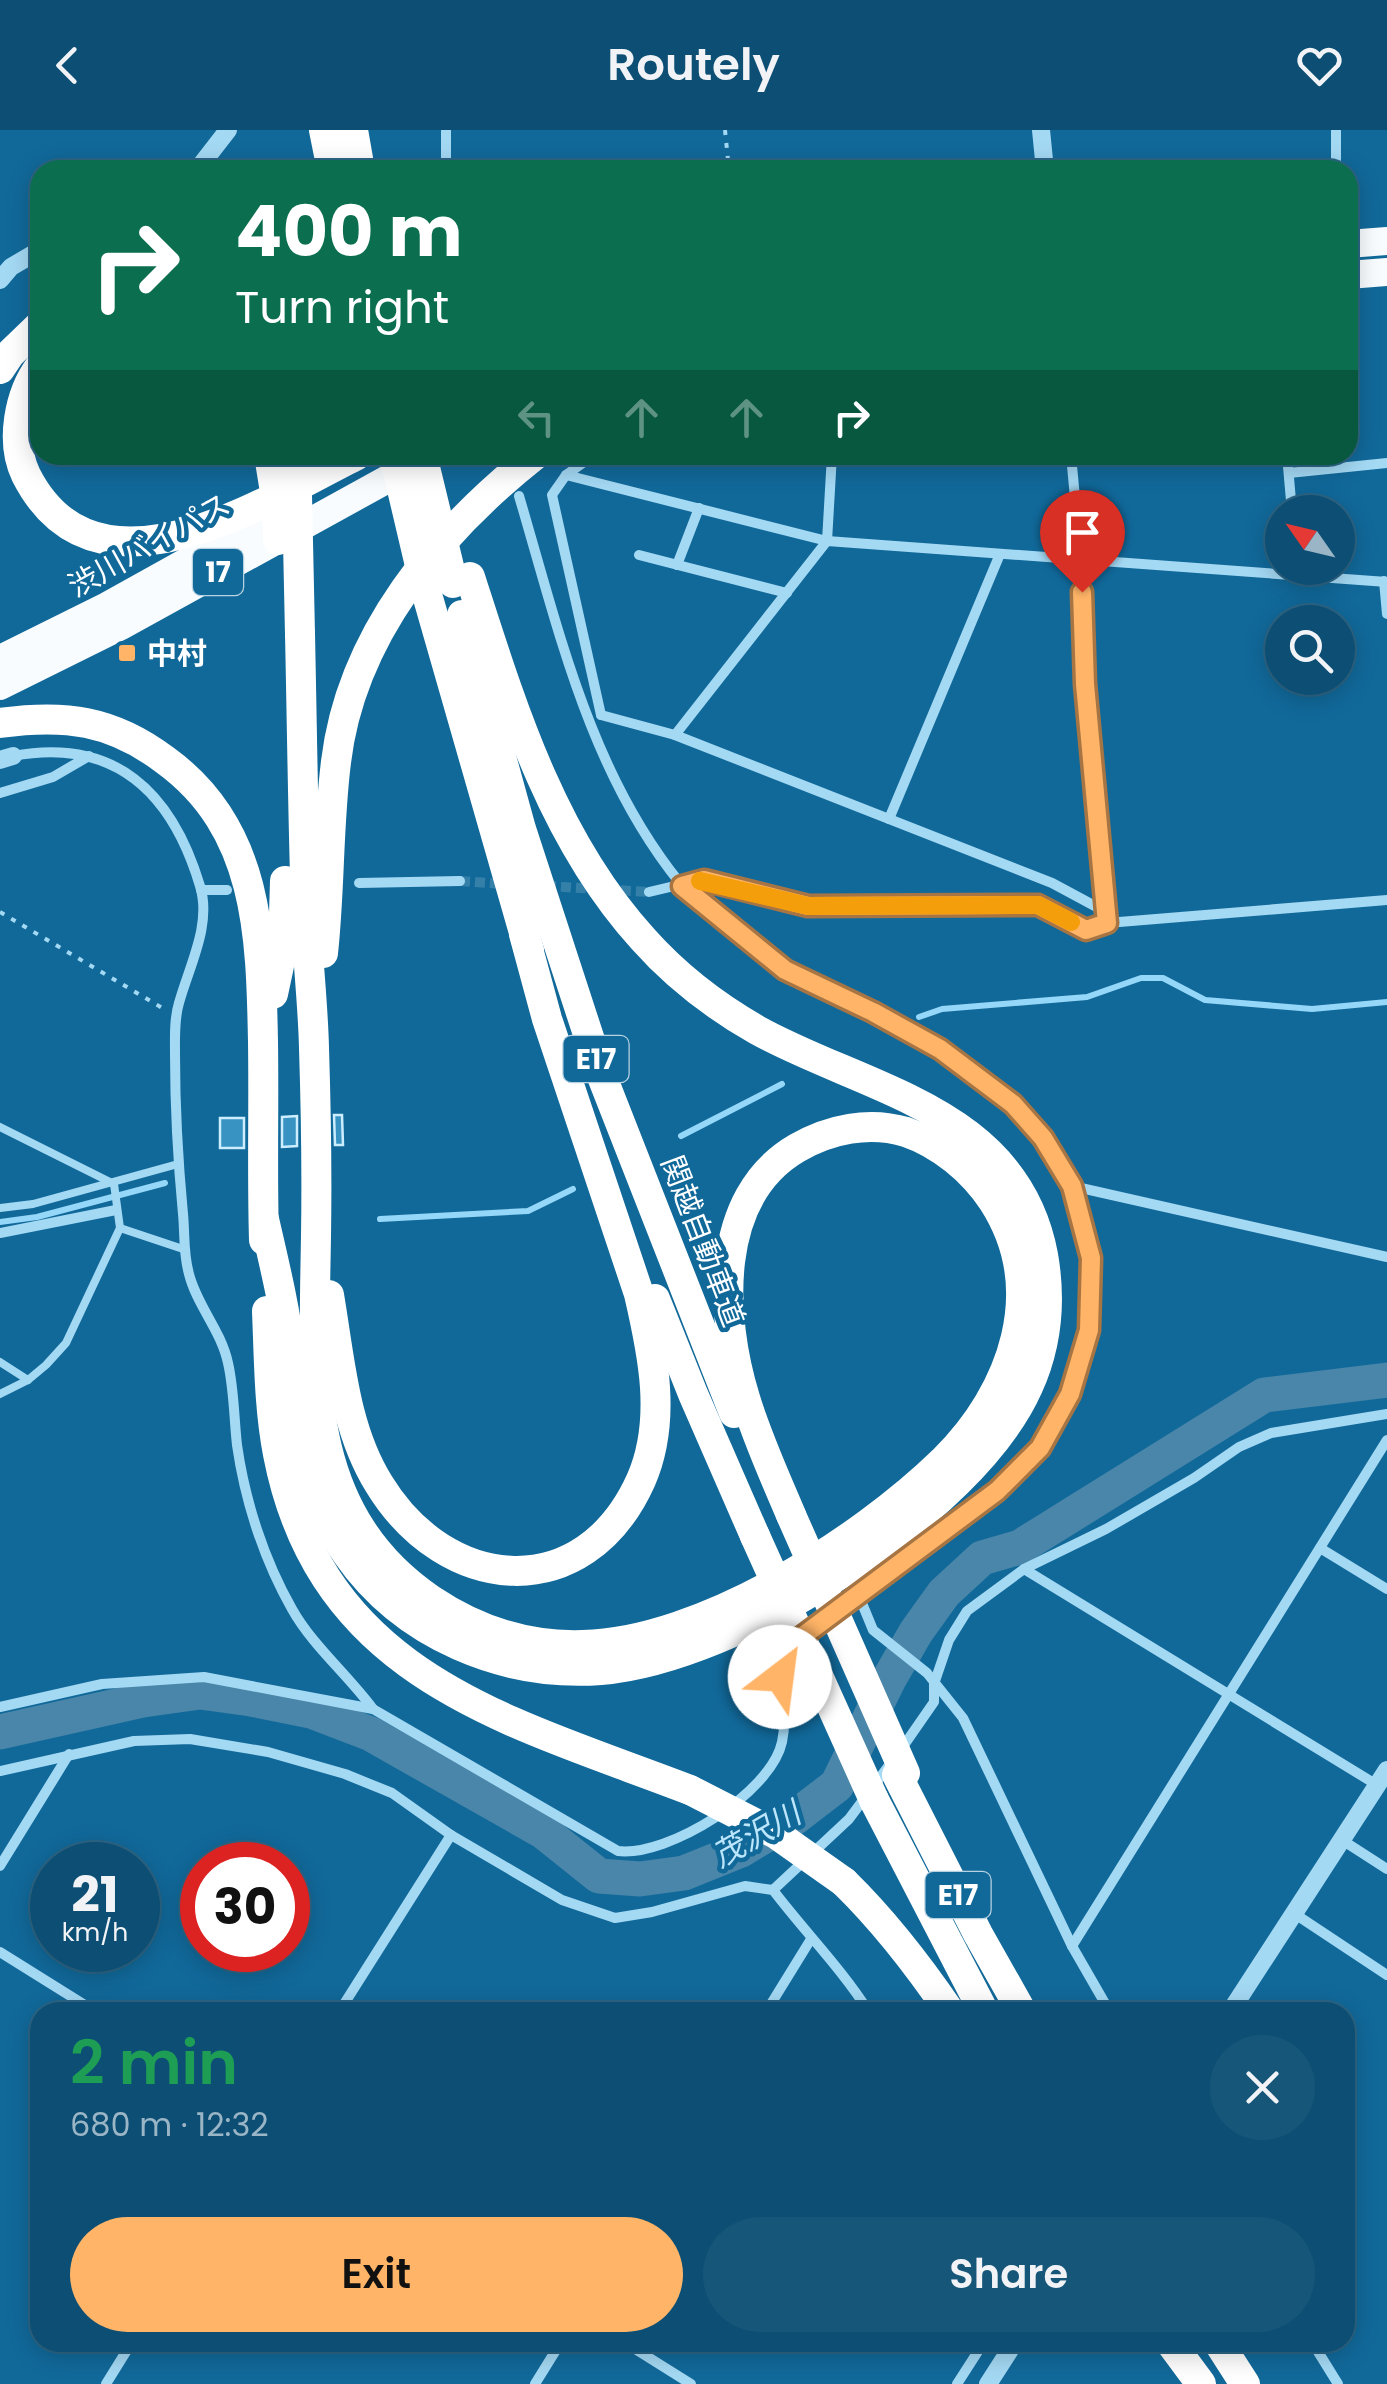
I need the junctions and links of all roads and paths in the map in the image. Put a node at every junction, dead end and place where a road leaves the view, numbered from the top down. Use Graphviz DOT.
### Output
graph roads {
  1 [pos="324,130"];
  2 [pos="353,130"];
  3 [pos="446,130"];
  4 [pos="725,130"];
  5 [pos="1041,130"];
  6 [pos="1336,130"];
  7 [pos="226,131"];
  8 [pos="204,160"];
  9 [pos="330,160"];
  10 [pos="358,160"];
  11 [pos="446,160"];
  12 [pos="728,160"];
  13 [pos="1044,160"];
  14 [pos="1336,160"];
  15 [pos="1387,242"];
  16 [pos="1358,243"];
  17 [pos="30,256"];
  18 [pos="1387,272"];
  19 [pos="1358,274"];
  20 [pos="0,280"];
  21 [pos="30,335"];
  22 [pos="0,369"];
  23 [pos="30,384"];
  24 [pos="1387,463"];
  25 [pos="271,465"];
  26 [pos="293,465"];
  27 [pos="337,465"];
  28 [pos="362,465"];
  29 [pos="398,465"];
  30 [pos="414,465"];
  31 [pos="424,465"];
  32 [pos="435,465"];
  33 [pos="522,465"];
  34 [pos="580,465"];
  35 [pos="831,465"];
  36 [pos="1072,465"];
  37 [pos="1288,465"];
  38 [pos="1289,474"];
  39 [pos="566,475"];
  40 [pos="1291,495"];
  41 [pos="519,496"];
  42 [pos="699,508"];
  43 [pos="827,541"];
  44 [pos="1000,554"];
  45 [pos="639,555"];
  46 [pos="1082,562"];
  47 [pos="677,564"];
  48 [pos="1265,570"];
  49 [pos="1355,578"];
  50 [pos="1386,582"];
  51 [pos="450,584"];
  52 [pos="787,592"];
  53 [pos="1387,614"];
  54 [pos="290,633"];
  55 [pos="0,659"];
  56 [pos="0,686"];
  57 [pos="602,715"];
  58 [pos="0,723"];
  59 [pos="590,730"];
  60 [pos="676,736"];
  61 [pos="90,756"];
  62 [pos="6,758"];
  63 [pos="0,793"];
  64 [pos="888,819"];
  65 [pos="460,881"];
  66 [pos="359,883"];
  67 [pos="682,886"];
  68 [pos="202,890"];
  69 [pos="227,890"];
  70 [pos="648,892"];
  71 [pos="1387,900"];
  72 [pos="0,912"];
  73 [pos="1106,917"];
  74 [pos="524,934"];
  75 [pos="176,1017"];
  76 [pos="263,1036"];
  77 [pos="314,1042"];
  78 [pos="0,1128"];
  79 [pos="178,1164"];
  80 [pos="114,1185"];
  81 [pos="1072,1186"];
  82 [pos="0,1208"];
  83 [pos="116,1210"];
  84 [pos="316,1218"];
  85 [pos="264,1219"];
  86 [pos="120,1228"];
  87 [pos="0,1233"];
  88 [pos="183,1249"];
  89 [pos="1387,1257"];
  90 [pos="0,1362"];
  91 [pos="28,1380"];
  92 [pos="0,1394"];
  93 [pos="1387,1414"];
  94 [pos="1387,1440"];
  95 [pos="775,1524"];
  96 [pos="1320,1548"];
  97 [pos="1024,1569"];
  98 [pos="1387,1590"];
  99 [pos="859,1596"];
  100 [pos="930,1678"];
  101 [pos="1230,1692"];
  102 [pos="0,1707"];
  103 [pos="372,1709"];
  104 [pos="68,1754"];
  105 [pos="0,1772"];
  106 [pos="1382,1778"];
  107 [pos="451,1835"];
  108 [pos="1342,1840"];
  109 [pos="0,1866"];
  110 [pos="1387,1869"];
  111 [pos="774,1890"];
  112 [pos="1295,1914"];
  113 [pos="811,1939"];
  114 [pos="1072,1946"];
  115 [pos="0,1952"];
  116 [pos="1387,1975"];
  117 [pos="80,2002"];
  118 [pos="346,2002"];
  119 [pos="772,2002"];
  120 [pos="862,2002"];
  121 [pos="943,2002"];
  122 [pos="979,2002"];
  123 [pos="1016,2002"];
  124 [pos="1104,2002"];
  125 [pos="1237,2002"];
  126 [pos="126,2352"];
  127 [pos="555,2352"];
  128 [pos="640,2352"];
  129 [pos="978,2352"];
  130 [pos="1008,2352"];
  131 [pos="1181,2352"];
  132 [pos="1224,2352"];
  133 [pos="1318,2352"];
  134 [pos="106,2384"];
  135 [pos="535,2384"];
  136 [pos="691,2384"];
  137 [pos="957,2384"];
  138 [pos="988,2384"];
  139 [pos="1203,2384"];
  140 [pos="1245,2384"];
  141 [pos="1338,2384"];
  1 -- 9 [label="highway"];
  2 -- 10 [label="highway"];
  3 -- 11 [label="street"];
  4 -- 12 [label="path"];
  5 -- 13 [label="street"];
  6 -- 14 [label="street"];
  7 -- 8 [label="street"];
  15 -- 16 [label="highway"];
  17 -- 20 [label="street"];
  18 -- 19 [label="highway"];
  21 -- 22 [label="highway"];
  23 -- 27 [label="highway"];
  24 -- 38 [label="street"];
  25 -- 54 [label="highway, bridge"];
  26 -- 54 [label="highway, bridge"];
  28 -- 55 [label="highway, 渋川バイパス / 17"];
  29 -- 51 [label="highway, 関越自動車道 / E17, bridge"];
  30 -- 56 [label="highway, 渋川バイパス / 17"];
  31 -- 51 [label="highway, 関越自動車道 / E17, bridge"];
  32 -- 51 [label="highway"];
  33 -- 77 [label="highway"];
  34 -- 39 [label="street"];
  35 -- 43 [label="street"];
  36 -- 46 [label="street"];
  37 -- 38 [label="street"];
  38 -- 40 [label="street"];
  39 -- 42 [label="street"];
  39 -- 57 [label="street"];
  41 -- 59 [label="street"];
  42 -- 43 [label="street"];
  42 -- 47 [label="street"];
  43 -- 44 [label="street"];
  43 -- 52 [label="street"];
  44 -- 46 [label="street"];
  44 -- 64 [label="street"];
  45 -- 47 [label="street"];
  46 -- 48 [label="street"];
  46 -- 73 [label="street"];
  47 -- 52 [label="street"];
  49 -- 50 [label="street"];
  50 -- 53 [label="street"];
  51 -- 74 [label="highway, 関越自動車道 / E17"];
  51 -- 85 [label="highway"];
  51 -- 95 [label="highway, 関越自動車道 / E17"];
  52 -- 60 [label="street"];
  54 -- 76 [label="highway"];
  54 -- 77 [label="highway"];
  57 -- 59 [label="street"];
  57 -- 60 [label="street"];
  58 -- 76 [label="highway"];
  59 -- 67 [label="street"];
  60 -- 64 [label="street"];
  61 -- 62 [label="street"];
  61 -- 63 [label="street"];
  61 -- 68 [label="street"];
  64 -- 73 [label="street"];
  65 -- 66 [label="street"];
  67 -- 70 [label="street"];
  67 -- 73 [label="street"];
  67 -- 81 [label="street"];
  68 -- 69 [label="street"];
  68 -- 75 [label="street"];
  71 -- 73 [label="street"];
  72 -- 75 [label="path"];
  74 -- 84 [label="highway"];
  74 -- 95 [label="highway, 関越自動車道 / E17"];
  75 -- 79 [label="street"];
  76 -- 85 [label="highway"];
  77 -- 84 [label="highway"];
  78 -- 80 [label="lane"];
  79 -- 80 [label="lane"];
  79 -- 88 [label="street"];
  80 -- 82 [label="lane"];
  80 -- 83 [label="lane"];
  81 -- 89 [label="street"];
  81 -- 99 [label="street"];
  83 -- 86 [label="lane"];
  83 -- 87 [label="street"];
  84 -- 95 [label="highway"];
  85 -- 121 [label="highway, bridge"];
  86 -- 88 [label="lane"];
  86 -- 91 [label="lane"];
  88 -- 103 [label="street"];
  90 -- 91 [label="lane"];
  91 -- 92 [label="lane"];
  93 -- 97 [label="street"];
  94 -- 96 [label="street"];
  95 -- 122 [label="highway, 関越自動車道 / E17, bridge"];
  95 -- 123 [label="highway, 関越自動車道 / E17"];
  96 -- 98 [label="street"];
  96 -- 101 [label="street"];
  97 -- 100 [label="street"];
  97 -- 101 [label="street"];
  99 -- 100 [label="street"];
  99 -- 103 [label="street"];
  100 -- 111 [label="street"];
  100 -- 114 [label="street"];
  101 -- 106 [label="street"];
  101 -- 114 [label="street"];
  102 -- 103 [label="street"];
  104 -- 105 [label="street"];
  104 -- 107 [label="street"];
  104 -- 109 [label="street"];
  106 -- 108 [label="street"];
  107 -- 111 [label="street"];
  107 -- 118 [label="street"];
  108 -- 110 [label="street"];
  108 -- 112 [label="street"];
  111 -- 113 [label="street"];
  112 -- 116 [label="street"];
  112 -- 125 [label="street"];
  113 -- 119 [label="street"];
  113 -- 120 [label="street"];
  114 -- 124 [label="street"];
  115 -- 117 [label="street"];
  126 -- 134 [label="street"];
  127 -- 135 [label="street"];
  128 -- 136 [label="street"];
  129 -- 137 [label="street"];
  130 -- 138 [label="street"];
  131 -- 139 [label="highway"];
  132 -- 140 [label="highway"];
  133 -- 141 [label="street"];
}
